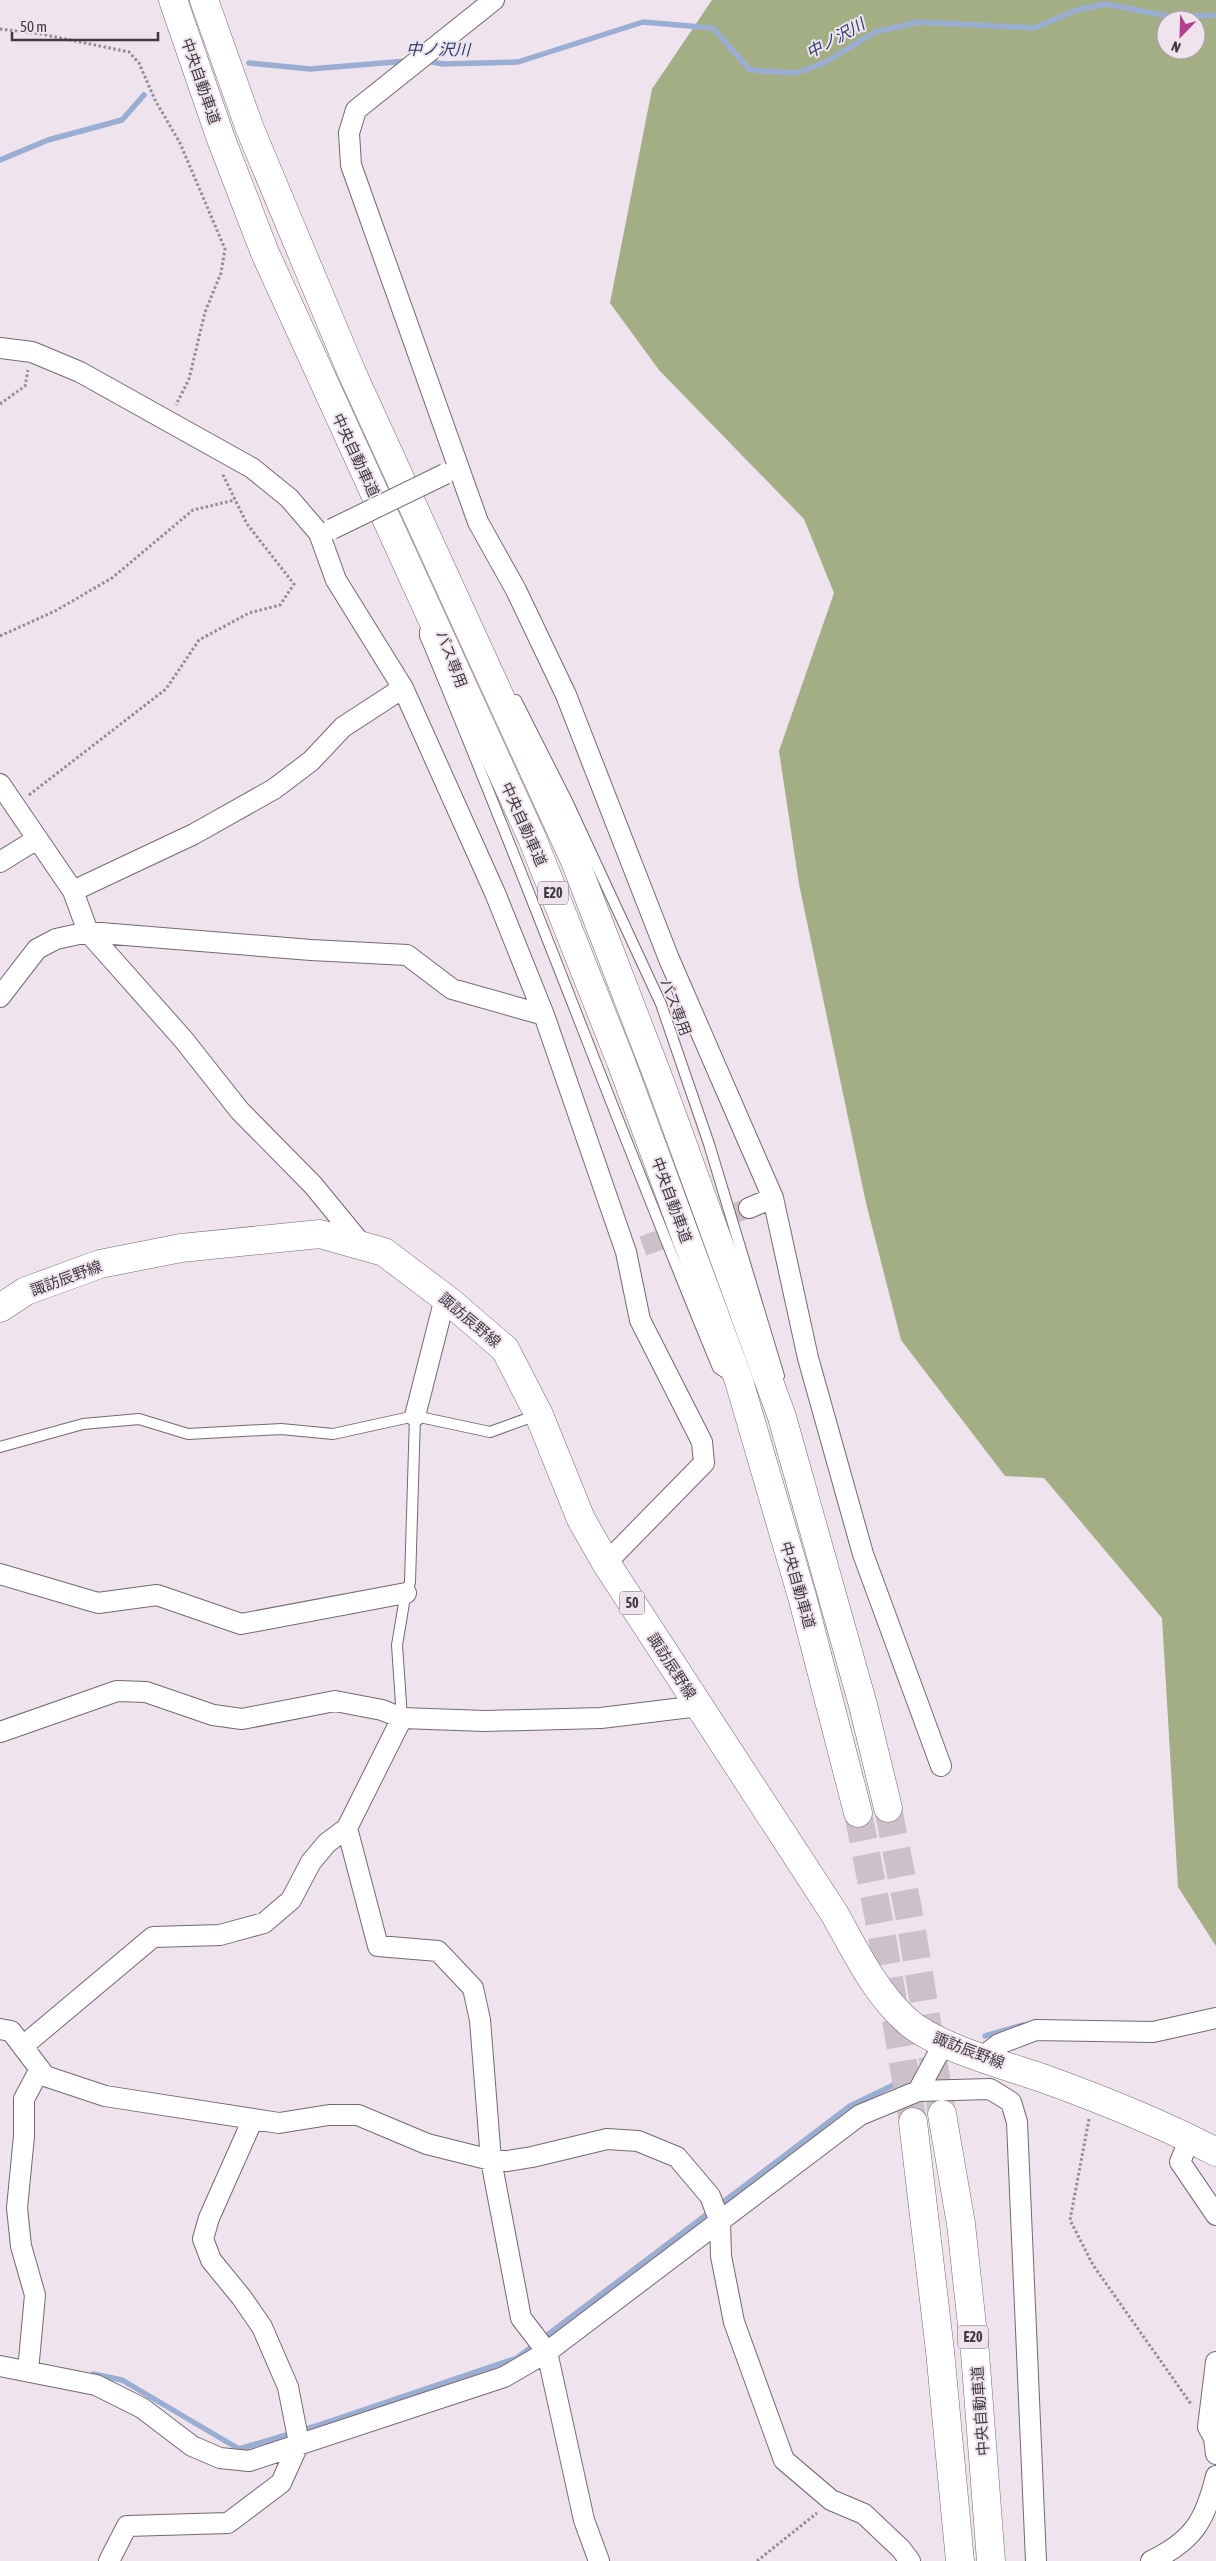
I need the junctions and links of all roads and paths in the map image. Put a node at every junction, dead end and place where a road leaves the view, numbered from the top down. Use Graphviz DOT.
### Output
graph roads {
  1 [pos="173,0"];
  2 [pos="204,0"];
  3 [pos="494,0"];
  4 [pos="0,29"];
  5 [pos="0,348"];
  6 [pos="32,352"];
  7 [pos="0,404"];
  8 [pos="168,422"];
  9 [pos="222,452"];
  10 [pos="451,471"];
  11 [pos="235,500"];
  12 [pos="326,531"];
  13 [pos="0,636"];
  14 [pos="472,637"];
  15 [pos="493,654"];
  16 [pos="403,688"];
  17 [pos="510,689"];
  18 [pos="0,784"];
  19 [pos="15,806"];
  20 [pos="37,839"];
  21 [pos="0,862"];
  22 [pos="74,891"];
  23 [pos="88,932"];
  24 [pos="0,997"];
  25 [pos="544,1015"];
  26 [pos="773,1198"];
  27 [pos="749,1208"];
  28 [pos="363,1246"];
  29 [pos="445,1298"];
  30 [pos="0,1308"];
  31 [pos="539,1414"];
  32 [pos="415,1416"];
  33 [pos="782,1417"];
  34 [pos="0,1446"];
  35 [pos="606,1563"];
  36 [pos="0,1574"];
  37 [pos="406,1594"];
  38 [pos="699,1706"];
  39 [pos="402,1718"];
  40 [pos="0,1732"];
  41 [pos="941,1766"];
  42 [pos="888,1808"];
  43 [pos="858,1814"];
  44 [pos="347,1828"];
  45 [pos="1216,2018"];
  46 [pos="0,2029"];
  47 [pos="944,2043"];
  48 [pos="22,2046"];
  49 [pos="982,2056"];
  50 [pos="40,2069"];
  51 [pos="918,2091"];
  52 [pos="1093,2096"];
  53 [pos="942,2114"];
  54 [pos="253,2119"];
  55 [pos="913,2122"];
  56 [pos="1190,2138"];
  57 [pos="1216,2152"];
  58 [pos="491,2160"];
  59 [pos="1216,2215"];
  60 [pos="720,2222"];
  61 [pos="547,2352"];
  62 [pos="1216,2362"];
  63 [pos="0,2366"];
  64 [pos="28,2371"];
  65 [pos="1208,2427"];
  66 [pos="299,2443"];
  67 [pos="1216,2454"];
  68 [pos="1216,2476"];
  69 [pos="831,2500"];
  70 [pos="108,2561"];
  71 [pos="599,2561"];
  72 [pos="757,2561"];
  73 [pos="910,2561"];
  74 [pos="960,2561"];
  75 [pos="991,2561"];
  76 [pos="1036,2561"];
  77 [pos="1151,2561"];
  1 -- 43 [label="main road, 中央自動車道 / E20"];
  2 -- 14 [label="main road, 中央自動車道 / E20"];
  3 -- 10 [label="street"];
  4 -- 8 [label="path"];
  5 -- 6 [label="street"];
  6 -- 7 [label="path"];
  6 -- 8 [label="street"];
  8 -- 9 [label="street"];
  9 -- 11 [label="path"];
  9 -- 12 [label="street"];
  10 -- 12 [label="street, bridge"];
  10 -- 26 [label="street"];
  11 -- 13 [label="path"];
  11 -- 19 [label="path"];
  12 -- 16 [label="street"];
  14 -- 15 [label="lane, バス専用"];
  14 -- 33 [label="main road, 中央自動車道 / E20"];
  16 -- 22 [label="street"];
  16 -- 25 [label="street"];
  17 -- 33 [label="lane, バス専用"];
  18 -- 19 [label="street"];
  19 -- 20 [label="street"];
  20 -- 21 [label="street"];
  20 -- 22 [label="street"];
  22 -- 23 [label="street"];
  23 -- 24 [label="street"];
  23 -- 25 [label="street"];
  23 -- 28 [label="street"];
  25 -- 35 [label="street"];
  26 -- 27 [label="street"];
  26 -- 41 [label="street"];
  28 -- 29 [label="main road, 諏訪辰野線 / 50"];
  28 -- 30 [label="main road, 諏訪辰野線 / 50"];
  29 -- 31 [label="main road, 諏訪辰野線 / 50"];
  29 -- 32 [label="street"];
  31 -- 32 [label="lane"];
  31 -- 35 [label="main road, 諏訪辰野線 / 50"];
  32 -- 34 [label="lane"];
  32 -- 37 [label="lane"];
  33 -- 42 [label="main road, 中央自動車道 / E20"];
  35 -- 38 [label="main road, 諏訪辰野線 / 50"];
  36 -- 37 [label="street"];
  37 -- 39 [label="lane"];
  38 -- 39 [label="street"];
  38 -- 47 [label="main road, 諏訪辰野線 / 50"];
  39 -- 40 [label="street"];
  39 -- 44 [label="street"];
  44 -- 48 [label="street"];
  44 -- 58 [label="street"];
  45 -- 49 [label="street"];
  46 -- 48 [label="street"];
  47 -- 49 [label="main road, 諏訪辰野線 / 50"];
  47 -- 51 [label="street"];
  48 -- 50 [label="street"];
  49 -- 52 [label="main road, 諏訪辰野線 / 50"];
  50 -- 54 [label="street"];
  50 -- 64 [label="street"];
  51 -- 60 [label="street"];
  51 -- 76 [label="street"];
  52 -- 56 [label="main road, 諏訪辰野線 / 50"];
  52 -- 65 [label="path"];
  53 -- 75 [label="main road, 中央自動車道 / E20"];
  54 -- 58 [label="street"];
  54 -- 66 [label="street"];
  55 -- 74 [label="main road, E20"];
  56 -- 57 [label="main road, 諏訪辰野線 / 50"];
  56 -- 59 [label="street"];
  58 -- 60 [label="street"];
  58 -- 61 [label="street"];
  60 -- 61 [label="street"];
  60 -- 69 [label="street"];
  61 -- 66 [label="street"];
  61 -- 71 [label="street"];
  62 -- 65 [label="street"];
  63 -- 64 [label="street"];
  64 -- 66 [label="street"];
  65 -- 67 [label="street"];
  66 -- 70 [label="street"];
  68 -- 77 [label="street"];
  69 -- 72 [label="path"];
  69 -- 73 [label="street"];
}
